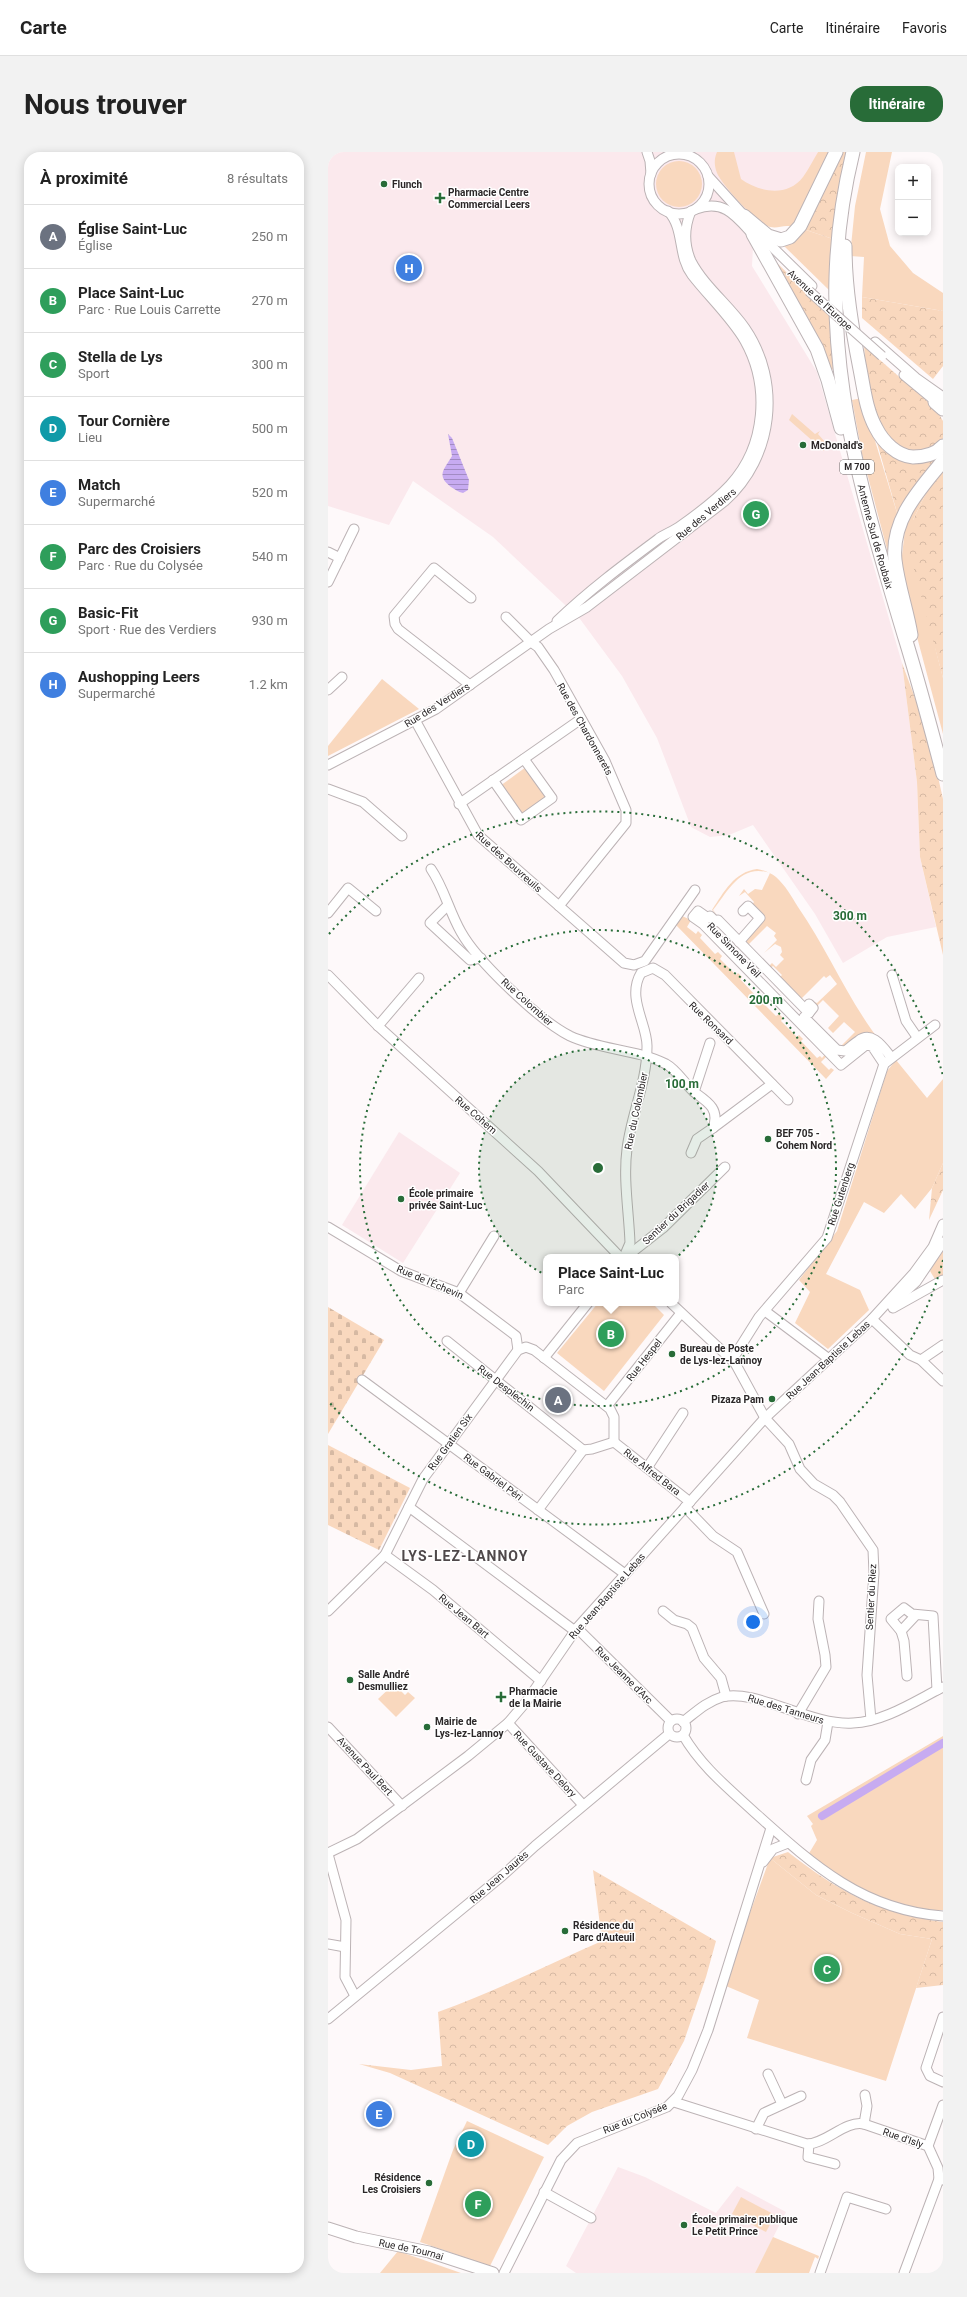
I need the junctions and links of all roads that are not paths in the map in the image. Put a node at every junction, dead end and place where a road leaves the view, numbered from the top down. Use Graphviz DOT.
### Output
graph roads {
  1 [pos="647,152"];
  2 [pos="663,152"];
  3 [pos="836,152"];
  4 [pos="853,152"];
  5 [pos="858,152"];
  6 [pos="676,155"];
  7 [pos="707,175"];
  8 [pos="651,176"];
  9 [pos="693,210"];
  10 [pos="668,211"];
  11 [pos="744,216"];
  12 [pos="845,220"];
  13 [pos="753,234"];
  14 [pos="811,289"];
  15 [pos="940,401"];
  16 [pos="943,446"];
  17 [pos="943,461"];
  18 [pos="354,529"];
  19 [pos="328,552"];
  20 [pos="880,554"];
  21 [pos="340,558"];
  22 [pos="328,582"];
  23 [pos="471,598"];
  24 [pos="506,617"];
  25 [pos="541,635"];
  26 [pos="531,642"];
  27 [pos="913,647"];
  28 [pos="342,677"];
  29 [pos="470,685"];
  30 [pos="328,690"];
  31 [pos="581,719"];
  32 [pos="415,720"];
  33 [pos="943,752"];
  34 [pos="524,759"];
  35 [pos="328,766"];
  36 [pos="943,774"];
  37 [pos="493,780"];
  38 [pos="328,789"];
  39 [pos="459,804"];
  40 [pos="402,836"];
  41 [pos="431,869"];
  42 [pos="694,890"];
  43 [pos="447,906"];
  44 [pos="559,906"];
  45 [pos="683,906"];
  46 [pos="751,908"];
  47 [pos="376,911"];
  48 [pos="328,914"];
  49 [pos="696,914"];
  50 [pos="739,942"];
  51 [pos="481,958"];
  52 [pos="645,966"];
  53 [pos="328,975"];
  54 [pos="892,976"];
  55 [pos="419,978"];
  56 [pos="934,1025"];
  57 [pos="378,1026"];
  58 [pos="917,1037"];
  59 [pos="710,1043"];
  60 [pos="646,1057"];
  61 [pos="888,1060"];
  62 [pos="772,1084"];
  63 [pos="694,1092"];
  64 [pos="788,1100"];
  65 [pos="713,1128"];
  66 [pos="692,1152"];
  67 [pos="725,1167"];
  68 [pos="943,1224"];
  69 [pos="328,1227"];
  70 [pos="494,1236"];
  71 [pos="943,1242"];
  72 [pos="617,1254"];
  73 [pos="626,1254"];
  74 [pos="629,1254"];
  75 [pos="917,1275"];
  76 [pos="943,1280"];
  77 [pos="932,1288"];
  78 [pos="459,1293"];
  79 [pos="586,1306"];
  80 [pos="674,1306"];
  81 [pos="765,1310"];
  82 [pos="681,1313"];
  83 [pos="872,1319"];
  84 [pos="447,1341"];
  85 [pos="943,1345"];
  86 [pos="518,1350"];
  87 [pos="544,1358"];
  88 [pos="829,1359"];
  89 [pos="732,1360"];
  90 [pos="920,1360"];
  91 [pos="362,1380"];
  92 [pos="495,1380"];
  93 [pos="943,1381"];
  94 [pos="607,1406"];
  95 [pos="683,1413"];
  96 [pos="765,1418"];
  97 [pos="614,1442"];
  98 [pos="449,1444"];
  99 [pos="583,1450"];
  100 [pos="647,1468"];
  101 [pos="688,1505"];
  102 [pos="409,1507"];
  103 [pos="538,1510"];
  104 [pos="385,1555"];
  105 [pos="625,1574"];
  106 [pos="819,1601"];
  107 [pos="328,1611"];
  108 [pos="663,1611"];
  109 [pos="764,1614"];
  110 [pos="916,1615"];
  111 [pos="943,1624"];
  112 [pos="576,1630"];
  113 [pos="901,1631"];
  114 [pos="934,1632"];
  115 [pos="907,1676"];
  116 [pos="541,1681"];
  117 [pos="940,1689"];
  118 [pos="726,1696"];
  119 [pos="798,1714"];
  120 [pos="871,1720"];
  121 [pos="671,1721"];
  122 [pos="683,1722"];
  123 [pos="828,1722"];
  124 [pos="508,1723"];
  125 [pos="328,1727"];
  126 [pos="669,1734"];
  127 [pos="683,1736"];
  128 [pos="806,1780"];
  129 [pos="583,1805"];
  130 [pos="402,1806"];
  131 [pos="772,1828"];
  132 [pos="788,1843"];
  133 [pos="328,1853"];
  134 [pos="758,1874"];
  135 [pos="943,1916"];
  136 [pos="328,1944"];
  137 [pos="345,1947"];
  138 [pos="355,1996"];
  139 [pos="943,2017"];
  140 [pos="328,2019"];
  141 [pos="768,2074"];
  142 [pos="943,2082"];
  143 [pos="865,2095"];
  144 [pos="801,2096"];
  145 [pos="674,2102"];
  146 [pos="782,2104"];
  147 [pos="943,2105"];
  148 [pos="864,2124"];
  149 [pos="756,2129"];
  150 [pos="809,2144"];
  151 [pos="928,2146"];
  152 [pos="835,2164"];
  153 [pos="941,2179"];
  154 [pos="544,2192"];
  155 [pos="886,2209"];
  156 [pos="591,2218"];
  157 [pos="328,2228"];
  158 [pos="493,2273"];
  159 [pos="504,2273"];
  160 [pos="820,2273"];
  161 [pos="904,2273"];
  1 -- 8 [label="street"];
  2 -- 6 [label="street"];
  3 -- 11 [label="highway"];
  4 -- 20 [label="highway, Antenne Sud de Roubaix / M 700"];
  5 -- 12 [label="highway, Antenne Sud de Roubaix / M 700"];
  6 -- 7 [label="street"];
  6 -- 8 [label="street"];
  7 -- 9 [label="street"];
  7 -- 11 [label="street, Avenue de l'Europe"];
  8 -- 10 [label="street"];
  9 -- 10 [label="street"];
  9 -- 13 [label="street, Avenue de l'Europe"];
  9 -- 25 [label="street, Rue des Verdiers"];
  10 -- 25 [label="street, Rue des Verdiers"];
  11 -- 14 [label="street, Avenue de l'Europe"];
  12 -- 16 [label="highway"];
  12 -- 27 [label="highway, Antenne Sud de Roubaix / M 700"];
  13 -- 14 [label="street, Avenue de l'Europe"];
  13 -- 20 [label="highway"];
  14 -- 15 [label="street, Avenue de l'Europe"];
  14 -- 15 [label="street, Avenue de l'Europe, bridge"];
  17 -- 27 [label="highway"];
  18 -- 21 [label="street"];
  19 -- 21 [label="street"];
  20 -- 36 [label="highway, Antenne Sud de Roubaix / M 700"];
  21 -- 22 [label="street"];
  23 -- 29 [label="street"];
  24 -- 26 [label="street, Rue des Chardonnerets"];
  25 -- 26 [label="street, Rue des Verdiers"];
  26 -- 29 [label="street, Rue des Verdiers"];
  26 -- 31 [label="street, Rue des Chardonnerets"];
  27 -- 33 [label="highway, Antenne Sud de Roubaix / M 700"];
  28 -- 30 [label="street"];
  29 -- 32 [label="street, Rue des Verdiers"];
  31 -- 34 [label="street"];
  31 -- 44 [label="street, Rue des Chardonnerets"];
  32 -- 35 [label="street, Rue des Verdiers"];
  32 -- 39 [label="street, Rue des Bouvreuils"];
  34 -- 37 [label="street"];
  34 -- 37 [label="street"];
  37 -- 39 [label="street"];
  38 -- 40 [label="street"];
  39 -- 44 [label="street, Rue des Bouvreuils"];
  41 -- 43 [label="street, Rue Colombier"];
  42 -- 45 [label="street, Rue du Colombier"];
  43 -- 51 [label="street, Rue Colombier"];
  43 -- 51 [label="street"];
  44 -- 52 [label="street, Rue des Bouvreuils"];
  45 -- 49 [label="street"];
  45 -- 52 [label="street, Rue du Colombier"];
  46 -- 50 [label="street"];
  47 -- 48 [label="street"];
  49 -- 50 [label="street"];
  49 -- 61 [label="street"];
  50 -- 61 [label="street"];
  51 -- 60 [label="street, Rue Colombier"];
  52 -- 60 [label="street, Rue du Colombier"];
  52 -- 62 [label="street, Rue Ronsard"];
  53 -- 57 [label="street, Rue Cohem"];
  54 -- 58 [label="street"];
  55 -- 57 [label="street"];
  56 -- 58 [label="street"];
  57 -- 72 [label="street, Rue Cohem"];
  58 -- 61 [label="street"];
  59 -- 63 [label="street, Rue Ronsard"];
  60 -- 63 [label="street"];
  60 -- 73 [label="street, Rue du Colombier"];
  61 -- 81 [label="street, Rue Gutenberg"];
  62 -- 64 [label="street, Rue Ronsard"];
  62 -- 65 [label="street"];
  63 -- 65 [label="street"];
  65 -- 66 [label="street"];
  67 -- 74 [label="street, Sentier du Brigadier"];
  68 -- 75 [label="street, Rue Jean-Baptiste Lebas"];
  69 -- 78 [label="street, Rue de l'Échevin"];
  70 -- 78 [label="street"];
  71 -- 75 [label="street, Rue Jean-Baptiste Lebas"];
  75 -- 77 [label="street"];
  75 -- 83 [label="street, Rue Jean-Baptiste Lebas"];
  76 -- 77 [label="street, Rue Jean-Baptiste Lebas"];
  77 -- 83 [label="street, Rue Jean-Baptiste Lebas"];
  78 -- 86 [label="street, Rue de l'Échevin"];
  79 -- 87 [label="street"];
  80 -- 82 [label="street"];
  81 -- 88 [label="street"];
  81 -- 89 [label="street, Rue Gutenberg"];
  82 -- 89 [label="street"];
  82 -- 94 [label="street, Rue Hespel"];
  83 -- 88 [label="street, Rue Jean-Baptiste Lebas"];
  83 -- 90 [label="street"];
  84 -- 92 [label="street, Rue Desplechin"];
  85 -- 90 [label="street"];
  86 -- 87 [label="street"];
  86 -- 92 [label="street, Rue Gratien Six"];
  87 -- 94 [label="street"];
  88 -- 96 [label="street, Rue Jean-Baptiste Lebas"];
  89 -- 96 [label="street"];
  90 -- 93 [label="street"];
  91 -- 98 [label="street, Rue Gabriel Péri"];
  92 -- 98 [label="street, Rue Gratien Six"];
  92 -- 99 [label="street, Rue Desplechin"];
  94 -- 97 [label="street"];
  95 -- 100 [label="street"];
  96 -- 101 [label="street, Rue Jean-Baptiste Lebas"];
  96 -- 120 [label="street, Sentier du Riez"];
  97 -- 99 [label="street"];
  97 -- 100 [label="street, Rue Alfred Bara"];
  98 -- 102 [label="street, Rue Gratien Six"];
  98 -- 103 [label="street, Rue Gabriel Péri"];
  99 -- 103 [label="street"];
  100 -- 101 [label="street, Rue Alfred Bara"];
  101 -- 105 [label="street, Rue Jean-Baptiste Lebas"];
  101 -- 109 [label="street, Rue Alfred Bara"];
  102 -- 104 [label="street, Rue Gratien Six"];
  102 -- 112 [label="street, Rue Jeanne d'Arc"];
  103 -- 105 [label="street, Rue Gabriel Péri"];
  104 -- 107 [label="street, Rue Gratien Six"];
  104 -- 116 [label="street, Rue Jean Bart"];
  105 -- 112 [label="street, Rue Jean-Baptiste Lebas"];
  106 -- 119 [label="street"];
  108 -- 118 [label="street"];
  110 -- 113 [label="street"];
  110 -- 113 [label="street, Rue des Tanneurs"];
  110 -- 114 [label="street, Rue des Tanneurs"];
  111 -- 114 [label="street"];
  112 -- 116 [label="street, Rue Jean-Baptiste Lebas"];
  112 -- 121 [label="street, Rue Jeanne d'Arc"];
  113 -- 115 [label="street, Rue des Tanneurs"];
  114 -- 117 [label="street, Rue des Tanneurs"];
  116 -- 124 [label="street, Rue Jean-Baptiste Lebas"];
  117 -- 120 [label="street, Rue des Tanneurs"];
  118 -- 119 [label="street, Rue des Tanneurs"];
  118 -- 122 [label="street, Rue des Tanneurs"];
  119 -- 123 [label="street, Rue des Tanneurs"];
  120 -- 123 [label="street, Rue des Tanneurs"];
  121 -- 122 [label="street"];
  121 -- 126 [label="street"];
  122 -- 127 [label="street"];
  123 -- 128 [label="street"];
  124 -- 129 [label="street, Rue Gustave Delory"];
  124 -- 130 [label="street, Rue Jean-Baptiste Lebas"];
  125 -- 130 [label="street, Avenue Paul Bert"];
  126 -- 127 [label="street"];
  126 -- 129 [label="street, Rue Jean Jaurès"];
  127 -- 131 [label="street"];
  129 -- 138 [label="street, Rue Jean Jaurès"];
  130 -- 133 [label="street, Rue Jean-Baptiste Lebas"];
  131 -- 132 [label="street"];
  131 -- 134 [label="street, Rue du Colysée"];
  132 -- 134 [label="street, Rue du Colysée"];
  132 -- 135 [label="street"];
  133 -- 137 [label="street"];
  134 -- 145 [label="street, Rue du Colysée"];
  136 -- 137 [label="street"];
  137 -- 138 [label="street"];
  138 -- 140 [label="street, Rue Jean Jaurès"];
  139 -- 142 [label="street"];
  141 -- 146 [label="street"];
  143 -- 148 [label="street"];
  144 -- 146 [label="street"];
  145 -- 149 [label="street"];
  145 -- 154 [label="street, Rue du Colysée"];
  146 -- 149 [label="street"];
  147 -- 151 [label="street"];
  148 -- 150 [label="street"];
  148 -- 151 [label="street, Rue d'Isly"];
  149 -- 150 [label="street"];
  150 -- 152 [label="street"];
  151 -- 153 [label="street, Rue d'Isly"];
  153 -- 161 [label="street"];
  154 -- 156 [label="street"];
  154 -- 159 [label="street, Rue du Colysée"];
  155 -- 160 [label="street"];
  157 -- 158 [label="main road, Rue de Tournai"];
}
